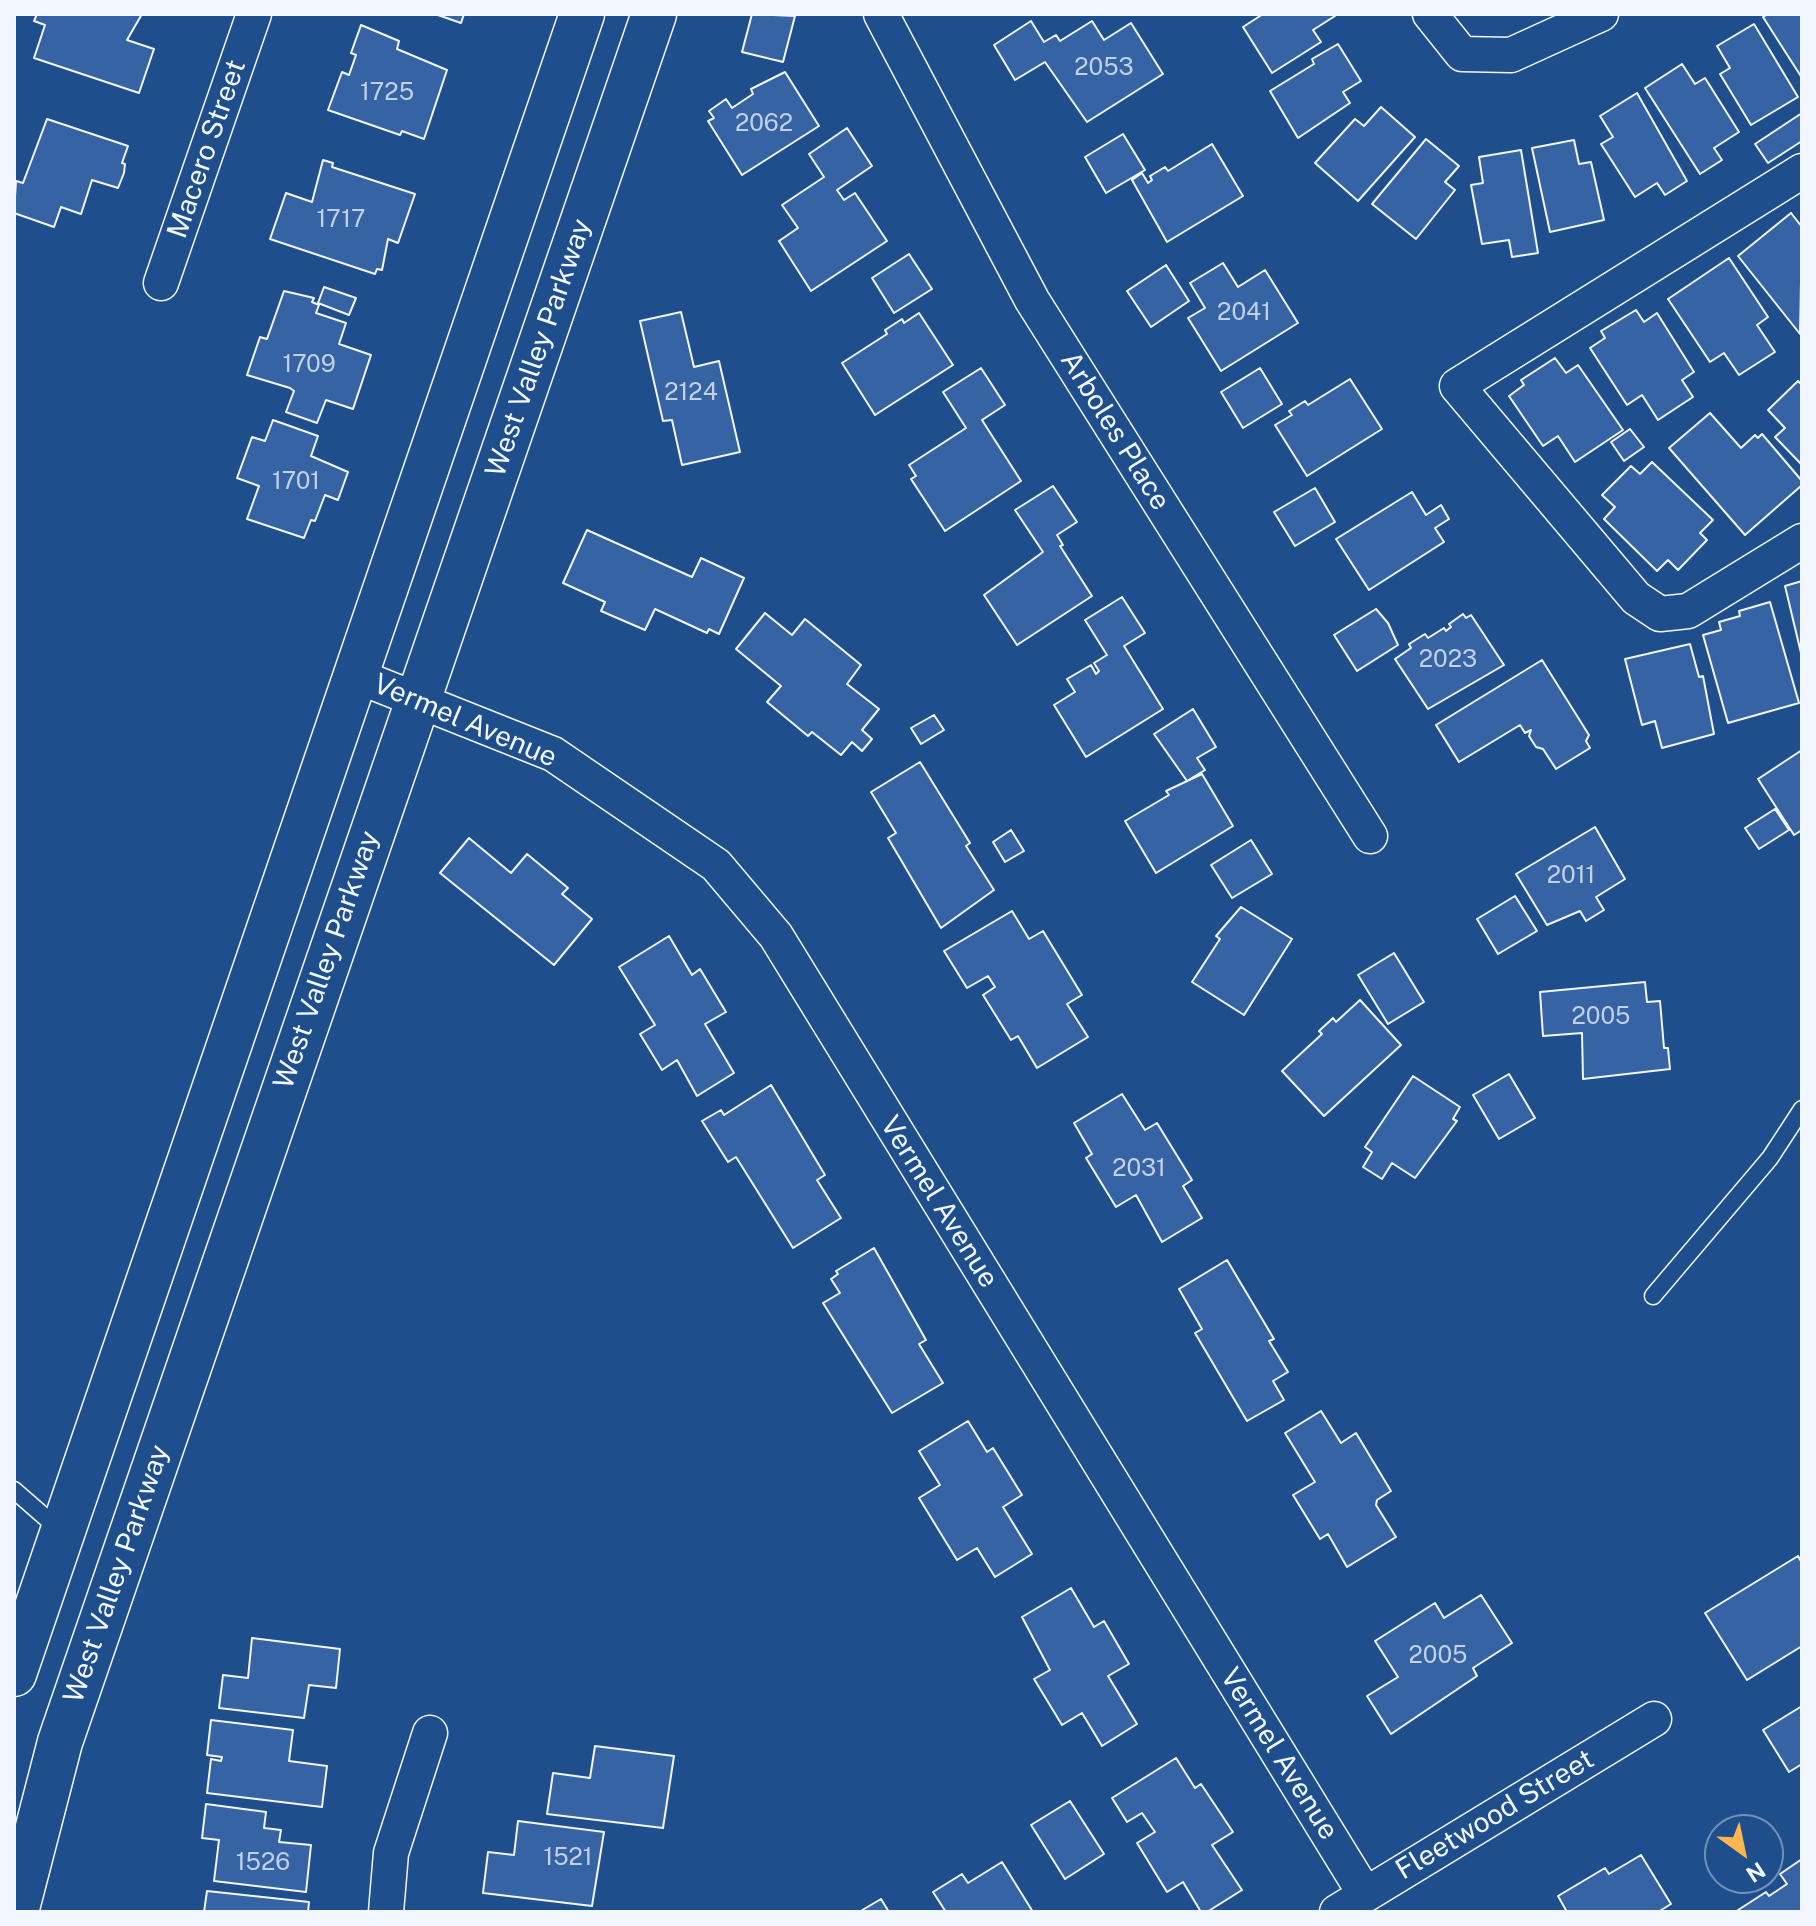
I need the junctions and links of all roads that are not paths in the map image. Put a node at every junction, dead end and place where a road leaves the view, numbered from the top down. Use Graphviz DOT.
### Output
graph roads {
  1 [pos="254,14"];
  2 [pos="582,14"];
  3 [pos="654,14"];
  4 [pos="881,14"];
  5 [pos="1430,14"];
  6 [pos="1601,14"];
  7 [pos="1802,171"];
  8 [pos="161,283"];
  9 [pos="1802,541"];
  10 [pos="357,676"];
  11 [pos="417,700"];
  12 [pos="1370,836"];
  13 [pos="1802,1109"];
  14 [pos="1653,1296"];
  15 [pos="14,1490"];
  16 [pos="63,1532"];
  17 [pos="14,1674"];
  18 [pos="1654,1719"];
  19 [pos="430,1733"];
  20 [pos="1351,1903"];
  21 [pos="16,1912"];
  22 [pos="386,1912"];
  1 -- 8 [label="street, Macero Street"];
  2 -- 10 [label="main road"];
  3 -- 11 [label="main road, West Valley Parkway"];
  4 -- 12 [label="street, Arboles Place"];
  5 -- 6 [label="street"];
  7 -- 9 [label="street"];
  10 -- 11 [label="street, Vermel Avenue"];
  10 -- 16 [label="main road"];
  11 -- 20 [label="street, Vermel Avenue"];
  11 -- 21 [label="main road, West Valley Parkway"];
  13 -- 14 [label="lane"];
  15 -- 16 [label="lane"];
  16 -- 17 [label="main road"];
  18 -- 20 [label="street, Fleetwood Street"];
  19 -- 22 [label="street"];
}
